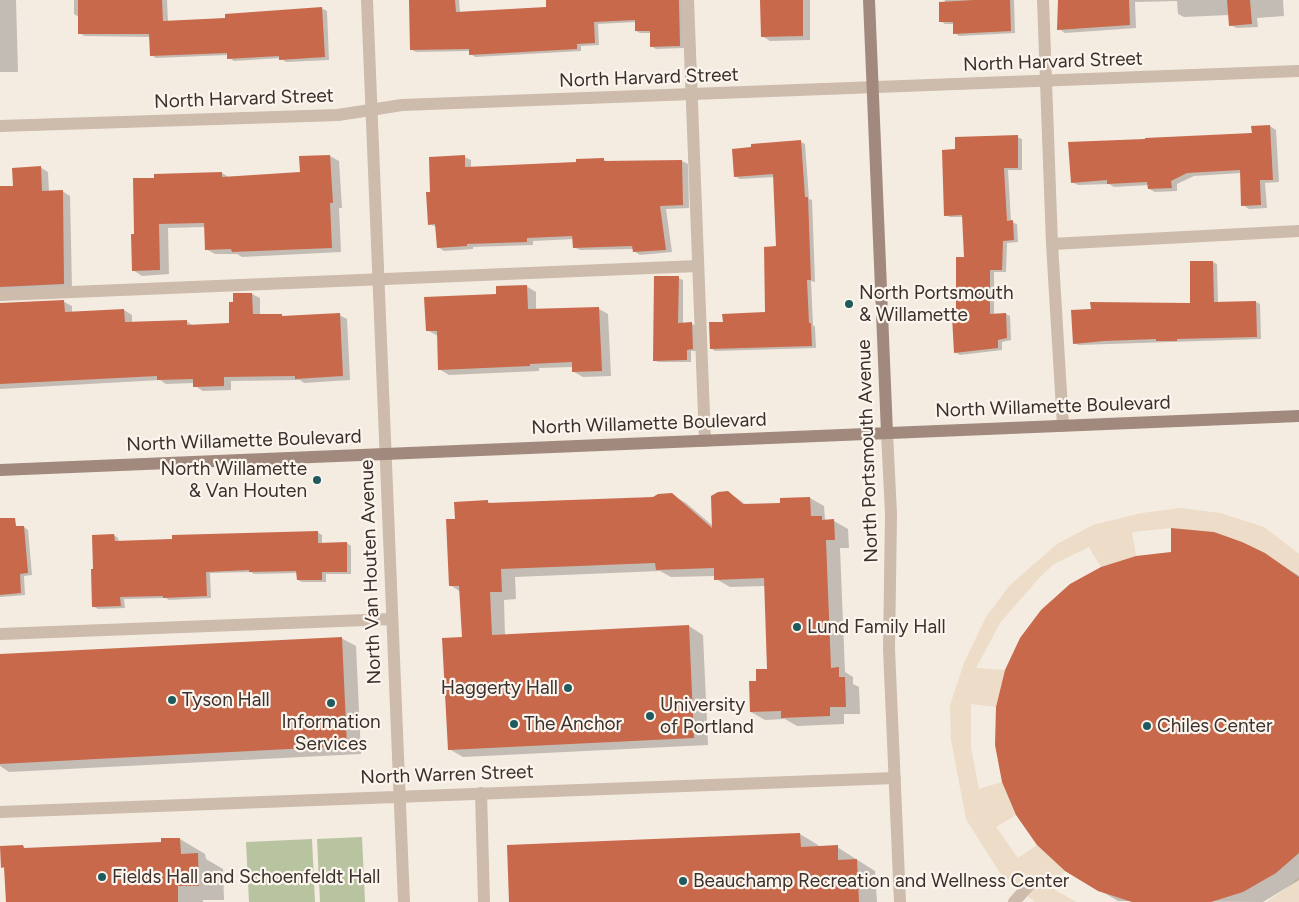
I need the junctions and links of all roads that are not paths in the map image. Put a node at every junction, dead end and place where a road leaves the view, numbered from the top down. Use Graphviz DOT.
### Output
graph roads {
  1 [pos="367,0"];
  2 [pos="688,0"];
  3 [pos="869,0"];
  4 [pos="1043,0"];
  5 [pos="1299,71"];
  6 [pos="1047,81"];
  7 [pos="873,88"];
  8 [pos="691,95"];
  9 [pos="371,110"];
  10 [pos="0,126"];
  11 [pos="1299,231"];
  12 [pos="1052,244"];
  13 [pos="698,266"];
  14 [pos="378,279"];
  15 [pos="0,295"];
  16 [pos="1299,416"];
  17 [pos="1064,426"];
  18 [pos="887,433"];
  19 [pos="706,441"];
  20 [pos="385,454"];
  21 [pos="0,470"];
  22 [pos="392,619"];
  23 [pos="0,634"];
  24 [pos="895,778"];
  25 [pos="481,793"];
  26 [pos="399,796"];
  27 [pos="0,812"];
  28 [pos="1031,883"];
  29 [pos="404,902"];
  30 [pos="484,902"];
  31 [pos="900,902"];
  32 [pos="1014,902"];
  1 -- 9 [label="street, North Van Houten Avenue"];
  2 -- 8 [label="street"];
  3 -- 7 [label="main road, North Portsmouth Avenue"];
  4 -- 6 [label="street"];
  5 -- 6 [label="street, North Harvard Street"];
  6 -- 7 [label="street, North Harvard Street"];
  6 -- 12 [label="street"];
  7 -- 8 [label="street, North Harvard Street"];
  7 -- 18 [label="main road, North Portsmouth Avenue"];
  8 -- 9 [label="street, North Harvard Street"];
  8 -- 13 [label="street"];
  9 -- 10 [label="street, North Harvard Street"];
  9 -- 14 [label="street, North Van Houten Avenue"];
  11 -- 12 [label="street"];
  12 -- 17 [label="street"];
  13 -- 14 [label="street"];
  13 -- 19 [label="street"];
  14 -- 15 [label="street"];
  14 -- 20 [label="street, North Van Houten Avenue"];
  16 -- 17 [label="main road, North Willamette Boulevard"];
  17 -- 18 [label="main road, North Willamette Boulevard"];
  18 -- 19 [label="main road, North Willamette Boulevard"];
  18 -- 24 [label="street, North Portsmouth Avenue"];
  19 -- 20 [label="main road, North Willamette Boulevard"];
  20 -- 21 [label="main road, North Willamette Boulevard"];
  20 -- 22 [label="street, North Van Houten Avenue"];
  22 -- 23 [label="street"];
  22 -- 26 [label="street, North Van Houten Avenue"];
  24 -- 25 [label="street, North Warren Street"];
  24 -- 31 [label="street, North Portsmouth Avenue"];
  25 -- 26 [label="street, North Warren Street"];
  25 -- 30 [label="street"];
  26 -- 27 [label="street, North Warren Street"];
  26 -- 29 [label="street, North Van Houten Avenue"];
  28 -- 32 [label="street"];
}
